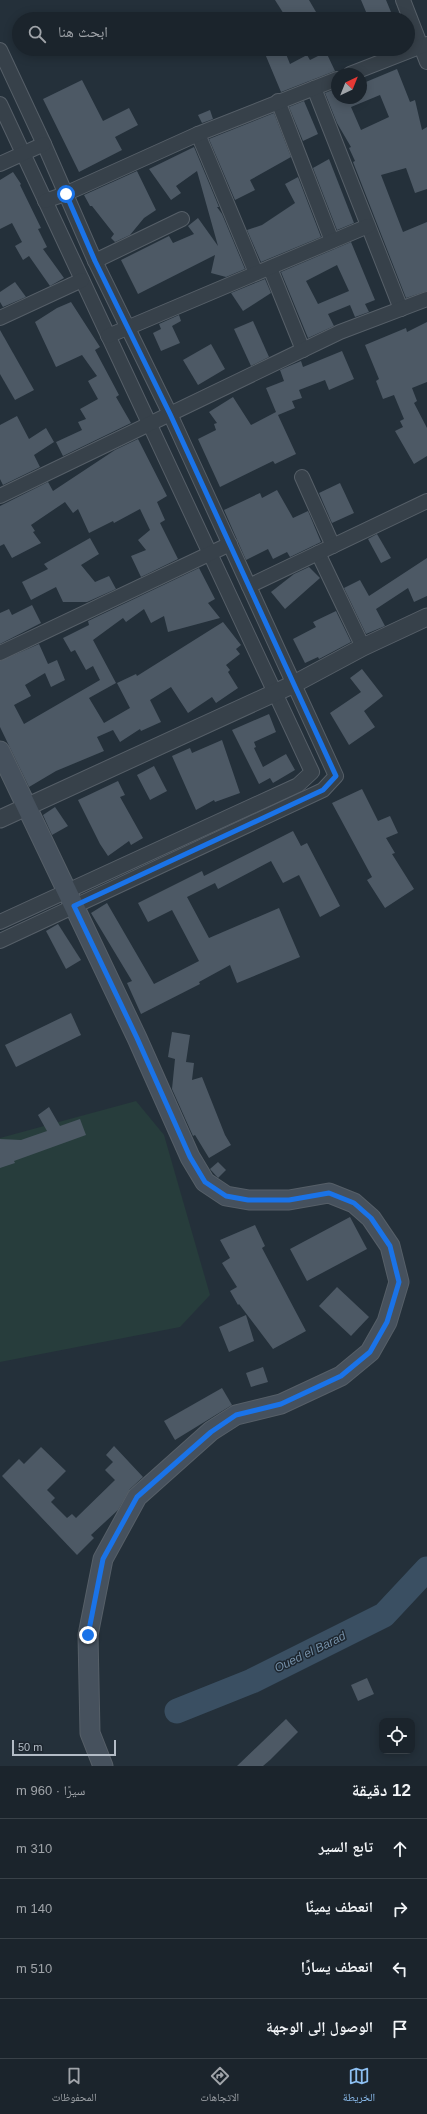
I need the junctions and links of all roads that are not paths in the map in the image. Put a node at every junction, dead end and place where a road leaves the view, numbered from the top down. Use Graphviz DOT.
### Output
graph roads {
  1 [pos="403,0"];
  2 [pos="409,12"];
  3 [pos="415,26"];
  4 [pos="424,45"];
  5 [pos="0,50"];
  6 [pos="396,56"];
  7 [pos="427,62"];
  8 [pos="365,68"];
  9 [pos="331,81"];
  10 [pos="314,88"];
  11 [pos="278,102"];
  12 [pos="0,104"];
  13 [pos="198,134"];
  14 [pos="44,144"];
  15 [pos="24,154"];
  16 [pos="0,164"];
  17 [pos="66,194"];
  18 [pos="45,201"];
  19 [pos="182,219"];
  20 [pos="368,226"];
  21 [pos="332,241"];
  22 [pos="95,261"];
  23 [pos="270,268"];
  24 [pos="256,274"];
  25 [pos="82,280"];
  26 [pos="427,299"];
  27 [pos="401,309"];
  28 [pos="0,318"];
  29 [pos="128,328"];
  30 [pos="108,336"];
  31 [pos="303,350"];
  32 [pos="170,414"];
  33 [pos="149,424"];
  34 [pos="302,477"];
  35 [pos="0,496"];
  36 [pos="427,501"];
  37 [pos="230,544"];
  38 [pos="333,546"];
  39 [pos="318,553"];
  40 [pos="210,554"];
  41 [pos="249,586"];
  42 [pos="427,617"];
  43 [pos="363,647"];
  44 [pos="0,653"];
  45 [pos="294,684"];
  46 [pos="275,692"];
  47 [pos="0,750"];
  48 [pos="27,807"];
  49 [pos="0,819"];
  50 [pos="71,899"];
  51 [pos="0,922"];
  52 [pos="0,941"];
  53 [pos="103,1766"];
  1 -- 2 [label="street"];
  3 -- 4 [label="street"];
  4 -- 7 [label="street"];
  5 -- 14 [label="street"];
  6 -- 8 [label="street"];
  9 -- 10 [label="street"];
  10 -- 11 [label="street"];
  10 -- 20 [label="street"];
  11 -- 13 [label="street"];
  11 -- 21 [label="street"];
  12 -- 15 [label="street"];
  13 -- 17 [label="street"];
  13 -- 24 [label="street"];
  14 -- 15 [label="street"];
  14 -- 17 [label="street"];
  15 -- 16 [label="street"];
  15 -- 18 [label="street"];
  17 -- 18 [label="street"];
  17 -- 22 [label="street"];
  18 -- 25 [label="street"];
  19 -- 22 [label="street"];
  20 -- 21 [label="street"];
  20 -- 27 [label="street"];
  21 -- 23 [label="street"];
  22 -- 29 [label="street"];
  23 -- 24 [label="street"];
  23 -- 31 [label="street"];
  24 -- 29 [label="street"];
  25 -- 28 [label="street"];
  25 -- 30 [label="street"];
  26 -- 27 [label="street"];
  27 -- 31 [label="street"];
  29 -- 30 [label="street"];
  29 -- 32 [label="street"];
  30 -- 33 [label="street"];
  31 -- 32 [label="street"];
  32 -- 33 [label="street"];
  32 -- 37 [label="street"];
  33 -- 35 [label="street"];
  33 -- 40 [label="street"];
  34 -- 38 [label="street"];
  36 -- 38 [label="street"];
  37 -- 40 [label="street"];
  37 -- 41 [label="street"];
  38 -- 39 [label="street"];
  39 -- 41 [label="street"];
  39 -- 43 [label="street"];
  40 -- 44 [label="street"];
  40 -- 46 [label="street"];
  41 -- 45 [label="street"];
  42 -- 43 [label="street"];
  43 -- 45 [label="street"];
  45 -- 46 [label="street"];
  45 -- 50 [label="street"];
  46 -- 48 [label="street"];
  46 -- 50 [label="street"];
  47 -- 48 [label="main road"];
  48 -- 49 [label="street"];
  48 -- 50 [label="main road"];
  50 -- 51 [label="street"];
  50 -- 52 [label="street"];
  50 -- 53 [label="main road"];
}
